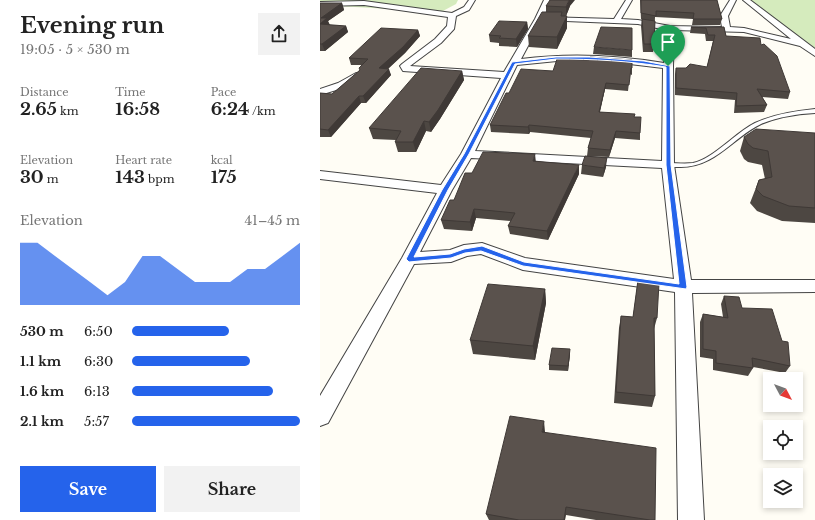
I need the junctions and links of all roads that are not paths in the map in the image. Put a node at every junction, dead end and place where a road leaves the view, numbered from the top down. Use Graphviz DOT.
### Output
graph roads {
  1 [pos="472,0"];
  2 [pos="547,0"];
  3 [pos="630,0"];
  4 [pos="733,0"];
  5 [pos="746,0"];
  6 [pos="320,4"];
  7 [pos="452,15"];
  8 [pos="539,19"];
  9 [pos="616,21"];
  10 [pos="670,28"];
  11 [pos="727,29"];
  12 [pos="803,44"];
  13 [pos="815,53"];
  14 [pos="668,66"];
  15 [pos="510,69"];
  16 [pos="356,76"];
  17 [pos="320,92"];
  18 [pos="815,111"];
  19 [pos="467,154"];
  20 [pos="668,165"];
  21 [pos="320,175"];
  22 [pos="445,190"];
  23 [pos="409,259"];
  24 [pos="815,286"];
  25 [pos="683,287"];
  26 [pos="320,416"];
  27 [pos="691,520"];
  1 -- 7 [label="street"];
  2 -- 8 [label="street"];
  3 -- 9 [label="street"];
  4 -- 11 [label="street"];
  5 -- 12 [label="street"];
  6 -- 7 [label="street"];
  7 -- 15 [label="street"];
  8 -- 9 [label="street"];
  8 -- 15 [label="street"];
  9 -- 10 [label="street"];
  10 -- 11 [label="street"];
  10 -- 14 [label="street"];
  11 -- 12 [label="street"];
  12 -- 13 [label="street"];
  14 -- 15 [label="street"];
  14 -- 20 [label="street"];
  15 -- 19 [label="street"];
  16 -- 17 [label="street"];
  18 -- 20 [label="lane"];
  19 -- 20 [label="street"];
  19 -- 22 [label="street"];
  20 -- 25 [label="street"];
  21 -- 22 [label="street"];
  22 -- 23 [label="street"];
  23 -- 25 [label="street"];
  23 -- 26 [label="street"];
  24 -- 25 [label="street"];
  25 -- 27 [label="street"];
}
